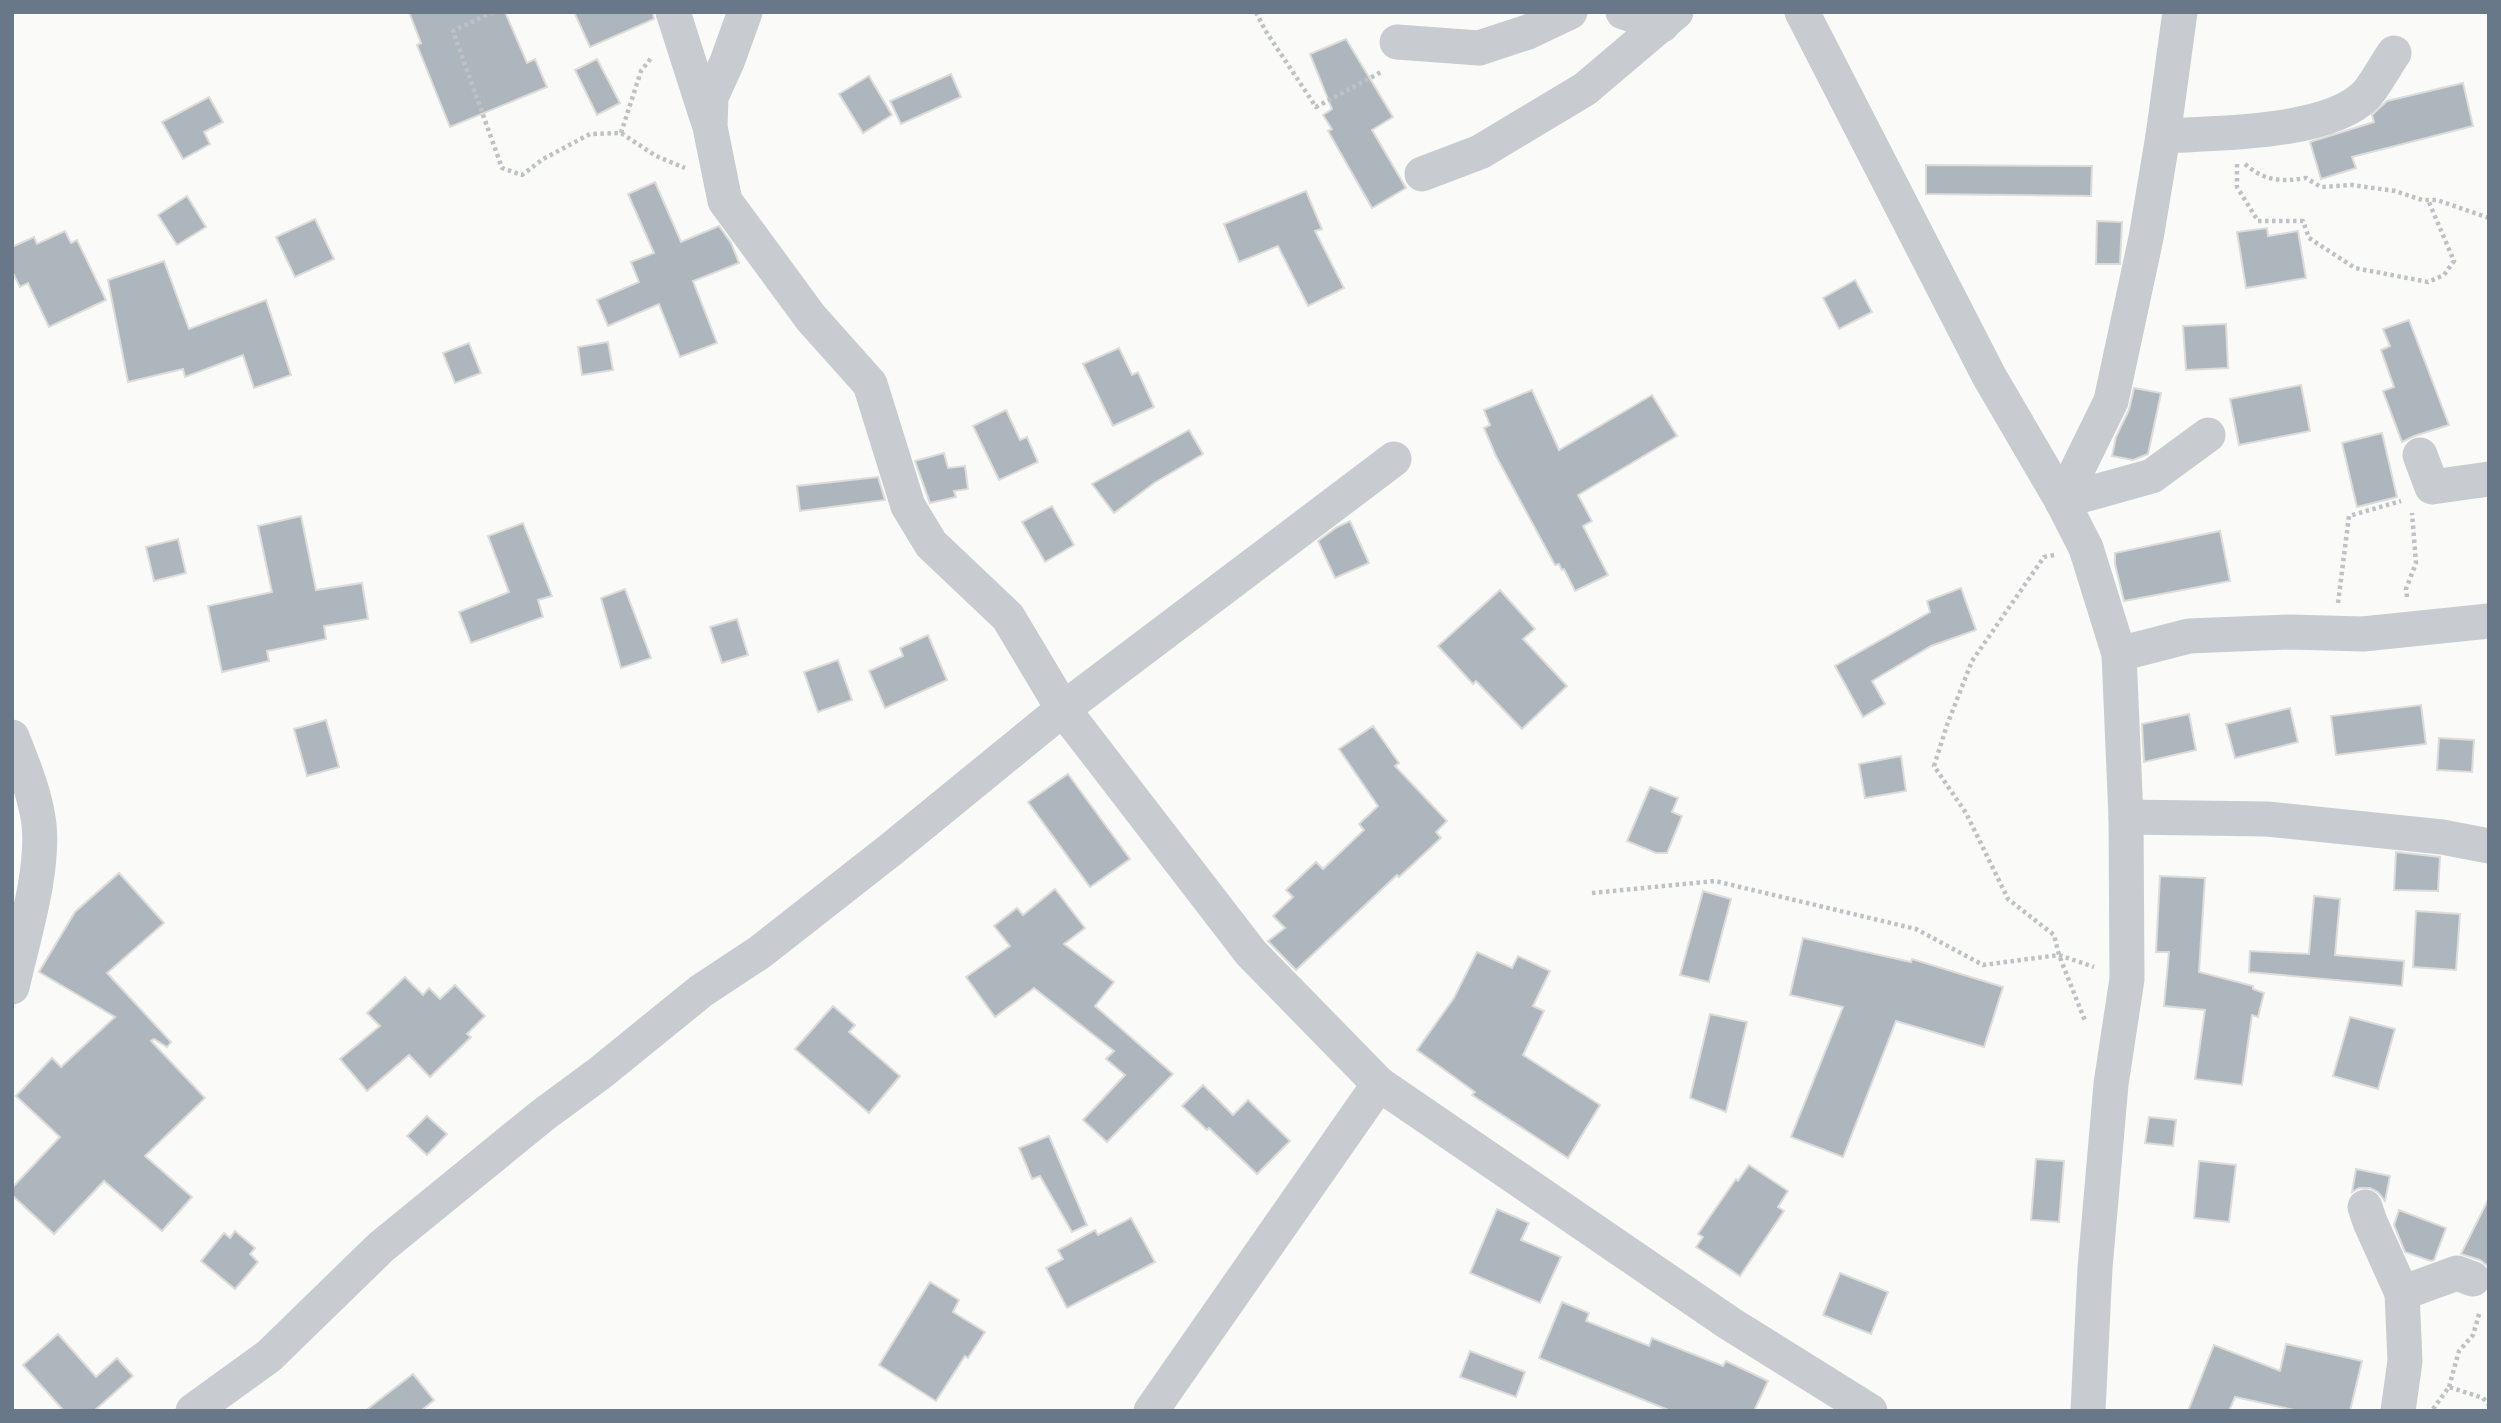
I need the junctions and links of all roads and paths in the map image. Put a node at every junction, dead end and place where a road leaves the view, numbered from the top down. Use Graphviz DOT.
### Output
graph roads {
  1 [pos="493,12"];
  2 [pos="745,12"];
  3 [pos="1256,12"];
  4 [pos="1570,12"];
  5 [pos="1623,12"];
  6 [pos="1802,12"];
  7 [pos="2180,12"];
  8 [pos="675,19"];
  9 [pos="1669,19"];
  10 [pos="1397,42"];
  11 [pos="2394,53"];
  12 [pos="710,127"];
  13 [pos="621,133"];
  14 [pos="2163,136"];
  15 [pos="1422,174"];
  16 [pos="2428,200"];
  17 [pos="725,201"];
  18 [pos="2489,218"];
  19 [pos="2208,435"];
  20 [pos="2420,455"];
  21 [pos="1394,460"];
  22 [pos="2489,479"];
  23 [pos="2409,499"];
  24 [pos="2062,501"];
  25 [pos="2412,508"];
  26 [pos="2086,548"];
  27 [pos="2489,621"];
  28 [pos="2411,629"];
  29 [pos="2324,633"];
  30 [pos="2119,654"];
  31 [pos="1063,709"];
  32 [pos="12,737"];
  33 [pos="2126,817"];
  34 [pos="2489,846"];
  35 [pos="1591,893"];
  36 [pos="2059,955"];
  37 [pos="2127,979"];
  38 [pos="12,987"];
  39 [pos="2090,1032"];
  40 [pos="1379,1084"];
  41 [pos="2365,1207"];
  42 [pos="2473,1279"];
  43 [pos="2402,1293"];
  44 [pos="2449,1387"];
  45 [pos="2489,1405"];
  46 [pos="193,1411"];
  47 [pos="1151,1411"];
  48 [pos="1870,1411"];
  49 [pos="2088,1411"];
  50 [pos="2398,1411"];
  51 [pos="2431,1411"];
  1 -- 13 [label="path"];
  2 -- 12 [label="street"];
  3 -- 10 [label="path"];
  4 -- 10 [label="street"];
  5 -- 9 [label="street"];
  6 -- 24 [label="street"];
  7 -- 14 [label="street"];
  8 -- 12 [label="street"];
  8 -- 13 [label="path"];
  9 -- 15 [label="street"];
  11 -- 14 [label="street"];
  12 -- 17 [label="street"];
  13 -- 17 [label="path"];
  14 -- 24 [label="street"];
  16 -- 16 [label="path"];
  16 -- 18 [label="path"];
  17 -- 31 [label="street"];
  19 -- 24 [label="street"];
  20 -- 22 [label="street"];
  21 -- 31 [label="street"];
  23 -- 29 [label="path"];
  24 -- 26 [label="street"];
  25 -- 28 [label="path"];
  26 -- 30 [label="street"];
  26 -- 36 [label="path"];
  27 -- 28 [label="street"];
  28 -- 29 [label="street"];
  29 -- 30 [label="street"];
  30 -- 33 [label="street"];
  31 -- 40 [label="street"];
  31 -- 46 [label="street"];
  32 -- 38 [label="street"];
  33 -- 34 [label="street"];
  33 -- 37 [label="street"];
  35 -- 36 [label="path"];
  36 -- 37 [label="path"];
  36 -- 39 [label="path"];
  37 -- 49 [label="street"];
  40 -- 47 [label="street"];
  40 -- 48 [label="street"];
  41 -- 43 [label="street"];
  42 -- 43 [label="street"];
  42 -- 44 [label="path"];
  43 -- 50 [label="street"];
  44 -- 45 [label="path"];
  44 -- 51 [label="path"];
}
